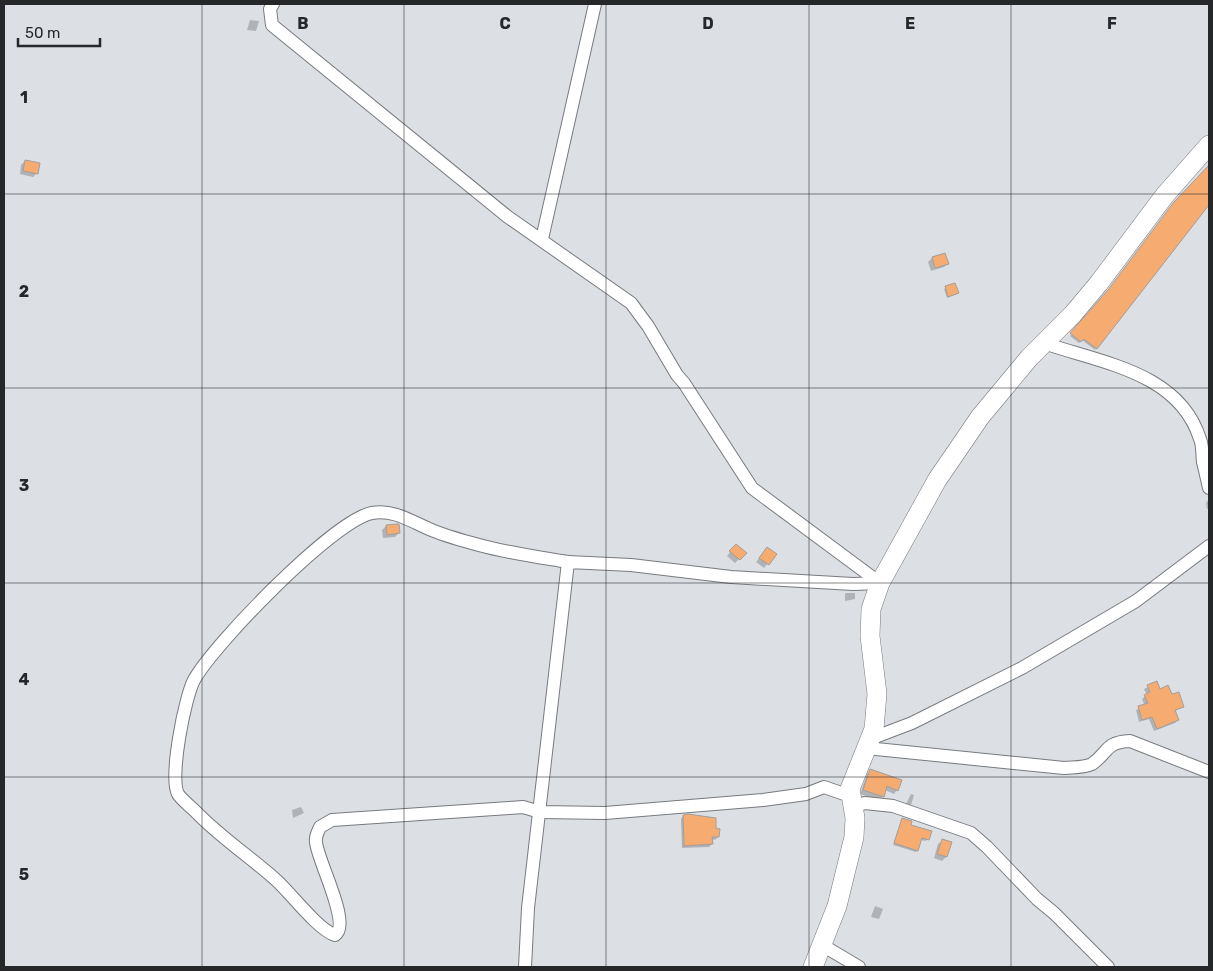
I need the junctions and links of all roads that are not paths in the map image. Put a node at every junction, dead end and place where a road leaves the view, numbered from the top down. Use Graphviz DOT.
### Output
graph roads {
  1 [pos="273,4"];
  2 [pos="594,4"];
  3 [pos="1209,145"];
  4 [pos="542,239"];
  5 [pos="1044,343"];
  6 [pos="1209,488"];
  7 [pos="1209,546"];
  8 [pos="568,562"];
  9 [pos="880,583"];
  10 [pos="868,744"];
  11 [pos="1209,772"];
  12 [pos="851,801"];
  13 [pos="540,812"];
  14 [pos="822,945"];
  15 [pos="525,967"];
  16 [pos="813,967"];
  17 [pos="859,967"];
  18 [pos="1108,967"];
  1 -- 4 [label="street"];
  2 -- 4 [label="street"];
  3 -- 5 [label="street"];
  4 -- 9 [label="street"];
  5 -- 6 [label="street"];
  5 -- 9 [label="street"];
  7 -- 10 [label="street"];
  8 -- 9 [label="street"];
  8 -- 13 [label="street"];
  8 -- 13 [label="street"];
  9 -- 10 [label="street"];
  10 -- 11 [label="street"];
  10 -- 12 [label="street"];
  12 -- 13 [label="street"];
  12 -- 14 [label="street"];
  12 -- 18 [label="street"];
  13 -- 15 [label="street"];
  14 -- 16 [label="street"];
  14 -- 17 [label="street"];
}
